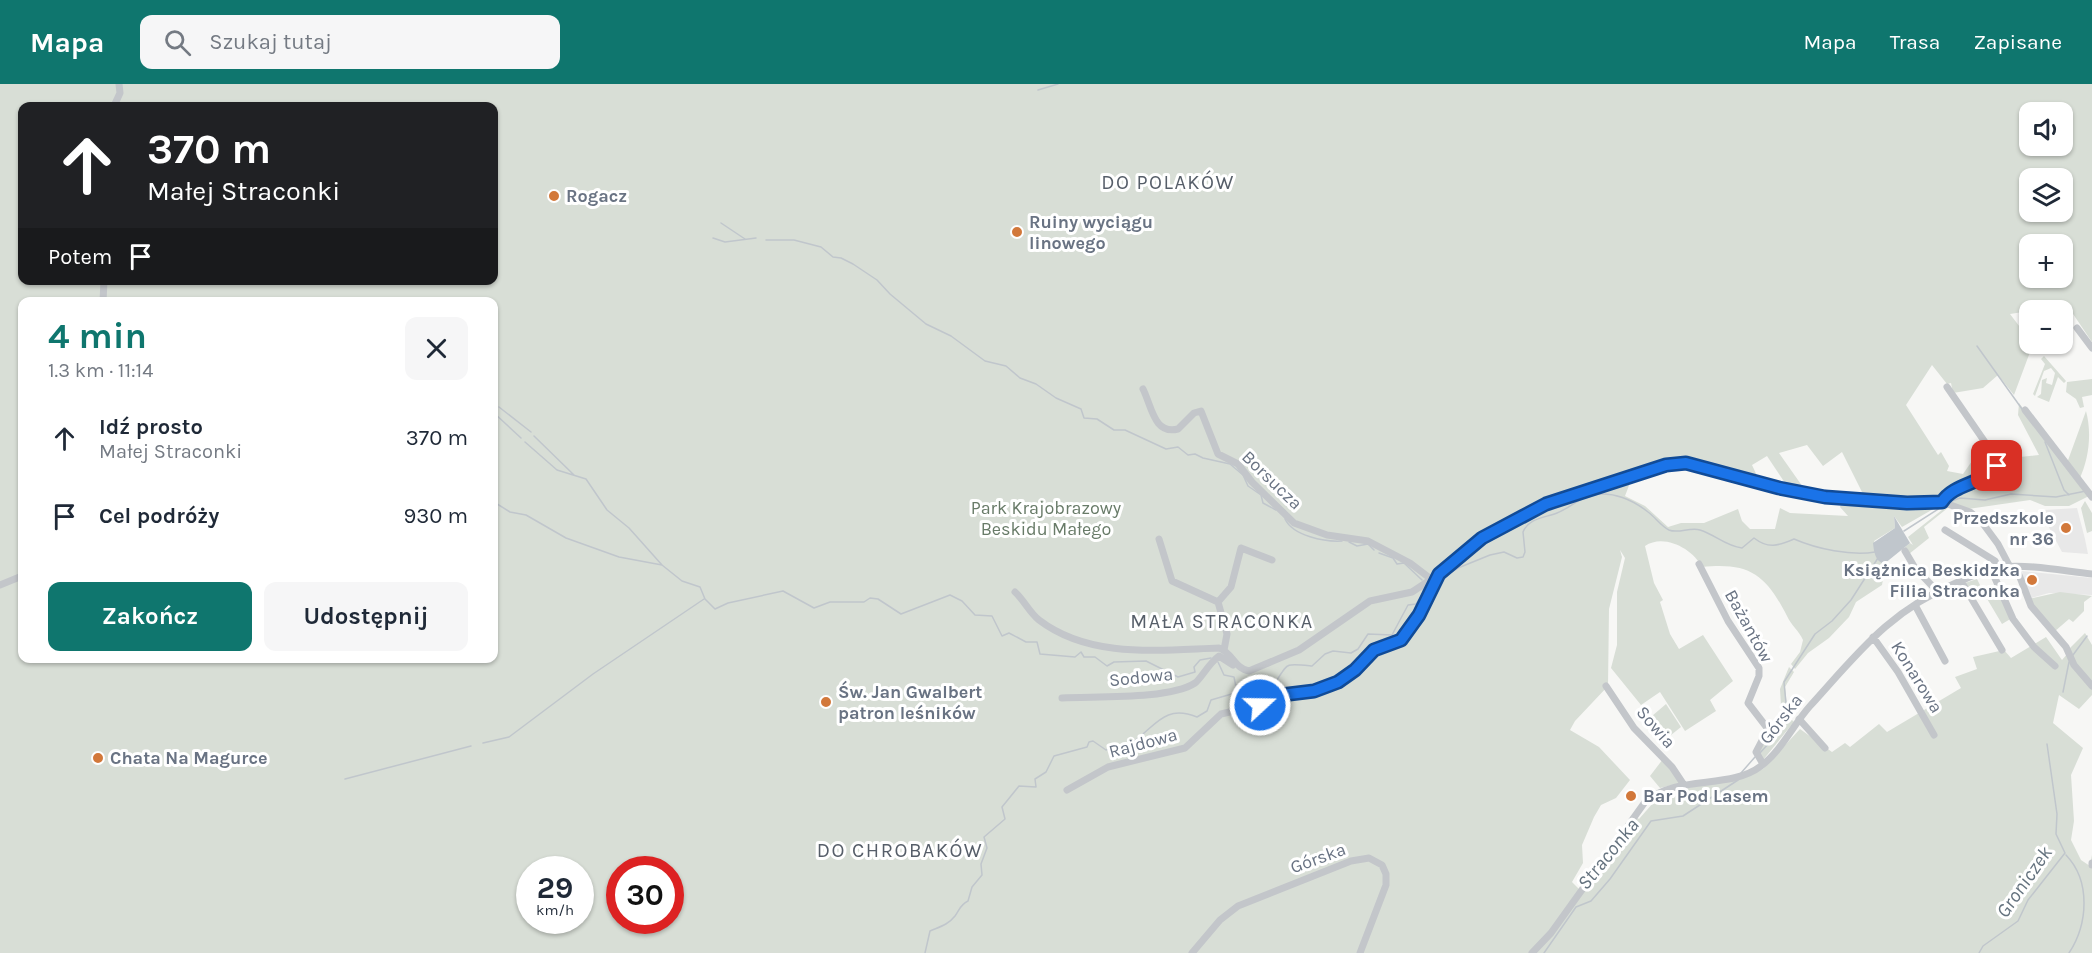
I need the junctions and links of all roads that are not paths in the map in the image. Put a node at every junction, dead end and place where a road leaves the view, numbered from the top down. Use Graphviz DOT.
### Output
graph roads {
  1 [pos="119,84"];
  2 [pos="116,102"];
  3 [pos="2077,328"];
  4 [pos="2092,348"];
  5 [pos="1947,387"];
  6 [pos="1143,389"];
  7 [pos="2025,410"];
  8 [pos="2092,497"];
  9 [pos="1945,503"];
  10 [pos="1945,530"];
  11 [pos="1160,539"];
  12 [pos="1905,551"];
  13 [pos="1272,560"];
  14 [pos="1699,564"];
  15 [pos="2013,567"];
  16 [pos="1995,568"];
  17 [pos="1439,574"];
  18 [pos="2092,574"];
  19 [pos="18,578"];
  20 [pos="1961,581"];
  21 [pos="1429,582"];
  22 [pos="0,585"];
  23 [pos="1015,592"];
  24 [pos="1938,592"];
  25 [pos="1427,595"];
  26 [pos="1218,602"];
  27 [pos="1915,605"];
  28 [pos="1873,637"];
  29 [pos="1224,650"];
  30 [pos="2002,650"];
  31 [pos="1945,661"];
  32 [pos="2055,666"];
  33 [pos="1241,669"];
  34 [pos="1606,686"];
  35 [pos="2092,686"];
  36 [pos="1062,698"];
  37 [pos="1799,719"];
  38 [pos="1934,735"];
  39 [pos="1825,748"];
  40 [pos="1763,764"];
  41 [pos="1684,785"];
  42 [pos="1067,790"];
  43 [pos="1192,953"];
  44 [pos="1360,953"];
  45 [pos="1532,953"];
  1 -- 2 [label="street"];
  3 -- 4 [label="street"];
  5 -- 9 [label="street"];
  6 -- 21 [label="street, Borsucza"];
  7 -- 8 [label="street"];
  9 -- 15 [label="street"];
  9 -- 17 [label="street"];
  10 -- 16 [label="street"];
  11 -- 26 [label="street"];
  12 -- 24 [label="street"];
  13 -- 26 [label="street"];
  14 -- 40 [label="street, Bażantów"];
  15 -- 16 [label="street, Górska"];
  15 -- 18 [label="street, Górska"];
  15 -- 35 [label="street"];
  16 -- 20 [label="street, Górska"];
  16 -- 32 [label="street"];
  17 -- 21 [label="street"];
  17 -- 25 [label="street, Rajdowa"];
  19 -- 22 [label="street"];
  20 -- 24 [label="street, Górska"];
  20 -- 30 [label="street"];
  21 -- 25 [label="street, Rajdowa"];
  21 -- 33 [label="street"];
  23 -- 29 [label="street"];
  24 -- 27 [label="street, Górska"];
  25 -- 42 [label="street, Rajdowa"];
  26 -- 29 [label="street"];
  27 -- 28 [label="street, Górska"];
  27 -- 31 [label="street"];
  28 -- 37 [label="street, Górska"];
  28 -- 38 [label="street, Konarowa"];
  29 -- 33 [label="street"];
  33 -- 36 [label="street, Sodowa"];
  34 -- 41 [label="street, Sowia"];
  37 -- 39 [label="street"];
  37 -- 40 [label="street, Górska"];
  40 -- 41 [label="street, Górska"];
  41 -- 45 [label="street, Górska"];
  43 -- 44 [label="street, Górska"];
}
